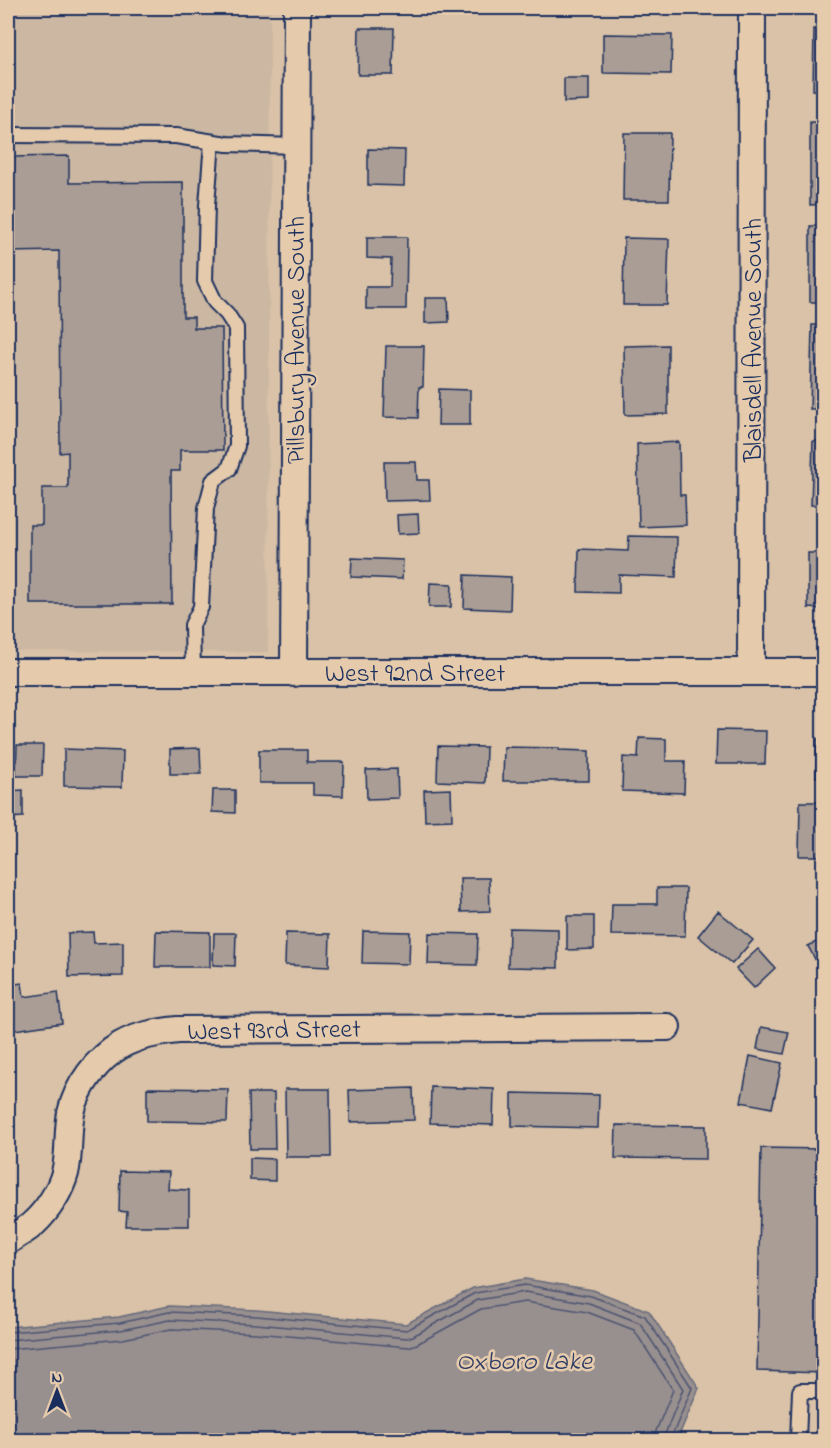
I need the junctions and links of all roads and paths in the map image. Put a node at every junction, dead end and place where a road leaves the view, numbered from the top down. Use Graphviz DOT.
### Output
graph roads {
  1 [pos="297,8"];
  2 [pos="752,8"];
  3 [pos="8,135"];
  4 [pos="212,141"];
  5 [pos="296,146"];
  6 [pos="8,672"];
  7 [pos="751,672"];
  8 [pos="824,672"];
  9 [pos="193,673"];
  10 [pos="294,673"];
  11 [pos="667,1027"];
  12 [pos="8,1241"];
  13 [pos="824,1391"];
  14 [pos="798,1440"];
  1 -- 5 [label="street, Pillsbury Avenue South"];
  2 -- 7 [label="street, Blaisdell Avenue South"];
  3 -- 4 [label="lane"];
  4 -- 5 [label="lane"];
  4 -- 9 [label="lane"];
  5 -- 10 [label="street, Pillsbury Avenue South"];
  6 -- 9 [label="street, West 92nd Street"];
  7 -- 8 [label="street, West 92nd Street"];
  7 -- 10 [label="street, West 92nd Street"];
  9 -- 10 [label="street, West 92nd Street"];
  11 -- 12 [label="street, West 93rd Street"];
  13 -- 14 [label="lane"];
}
